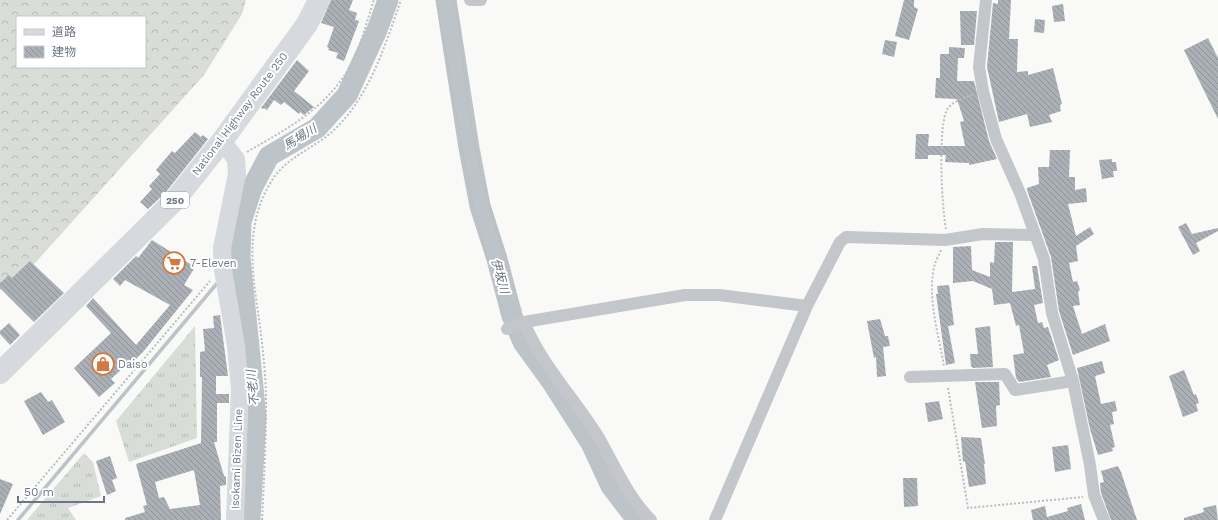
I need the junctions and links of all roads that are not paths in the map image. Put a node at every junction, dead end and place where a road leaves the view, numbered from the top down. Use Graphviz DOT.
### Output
graph roads {
  1 [pos="318,0"];
  2 [pos="470,0"];
  3 [pos="481,0"];
  4 [pos="986,0"];
  5 [pos="222,142"];
  6 [pos="1035,235"];
  7 [pos="807,306"];
  8 [pos="0,373"];
  9 [pos="910,377"];
  10 [pos="1073,381"];
  11 [pos="235,520"];
  12 [pos="651,520"];
  13 [pos="716,520"];
  14 [pos="1104,520"];
  1 -- 5 [label="highway, National Highway Route 250 / 250"];
  2 -- 3 [label="street"];
  4 -- 6 [label="street"];
  5 -- 8 [label="highway, National Highway Route 250 / 250"];
  5 -- 11 [label="main road, Isokami Bizen Line"];
  6 -- 7 [label="street"];
  6 -- 10 [label="street"];
  7 -- 12 [label="street"];
  7 -- 13 [label="street"];
  9 -- 10 [label="street"];
  10 -- 14 [label="street"];
}
